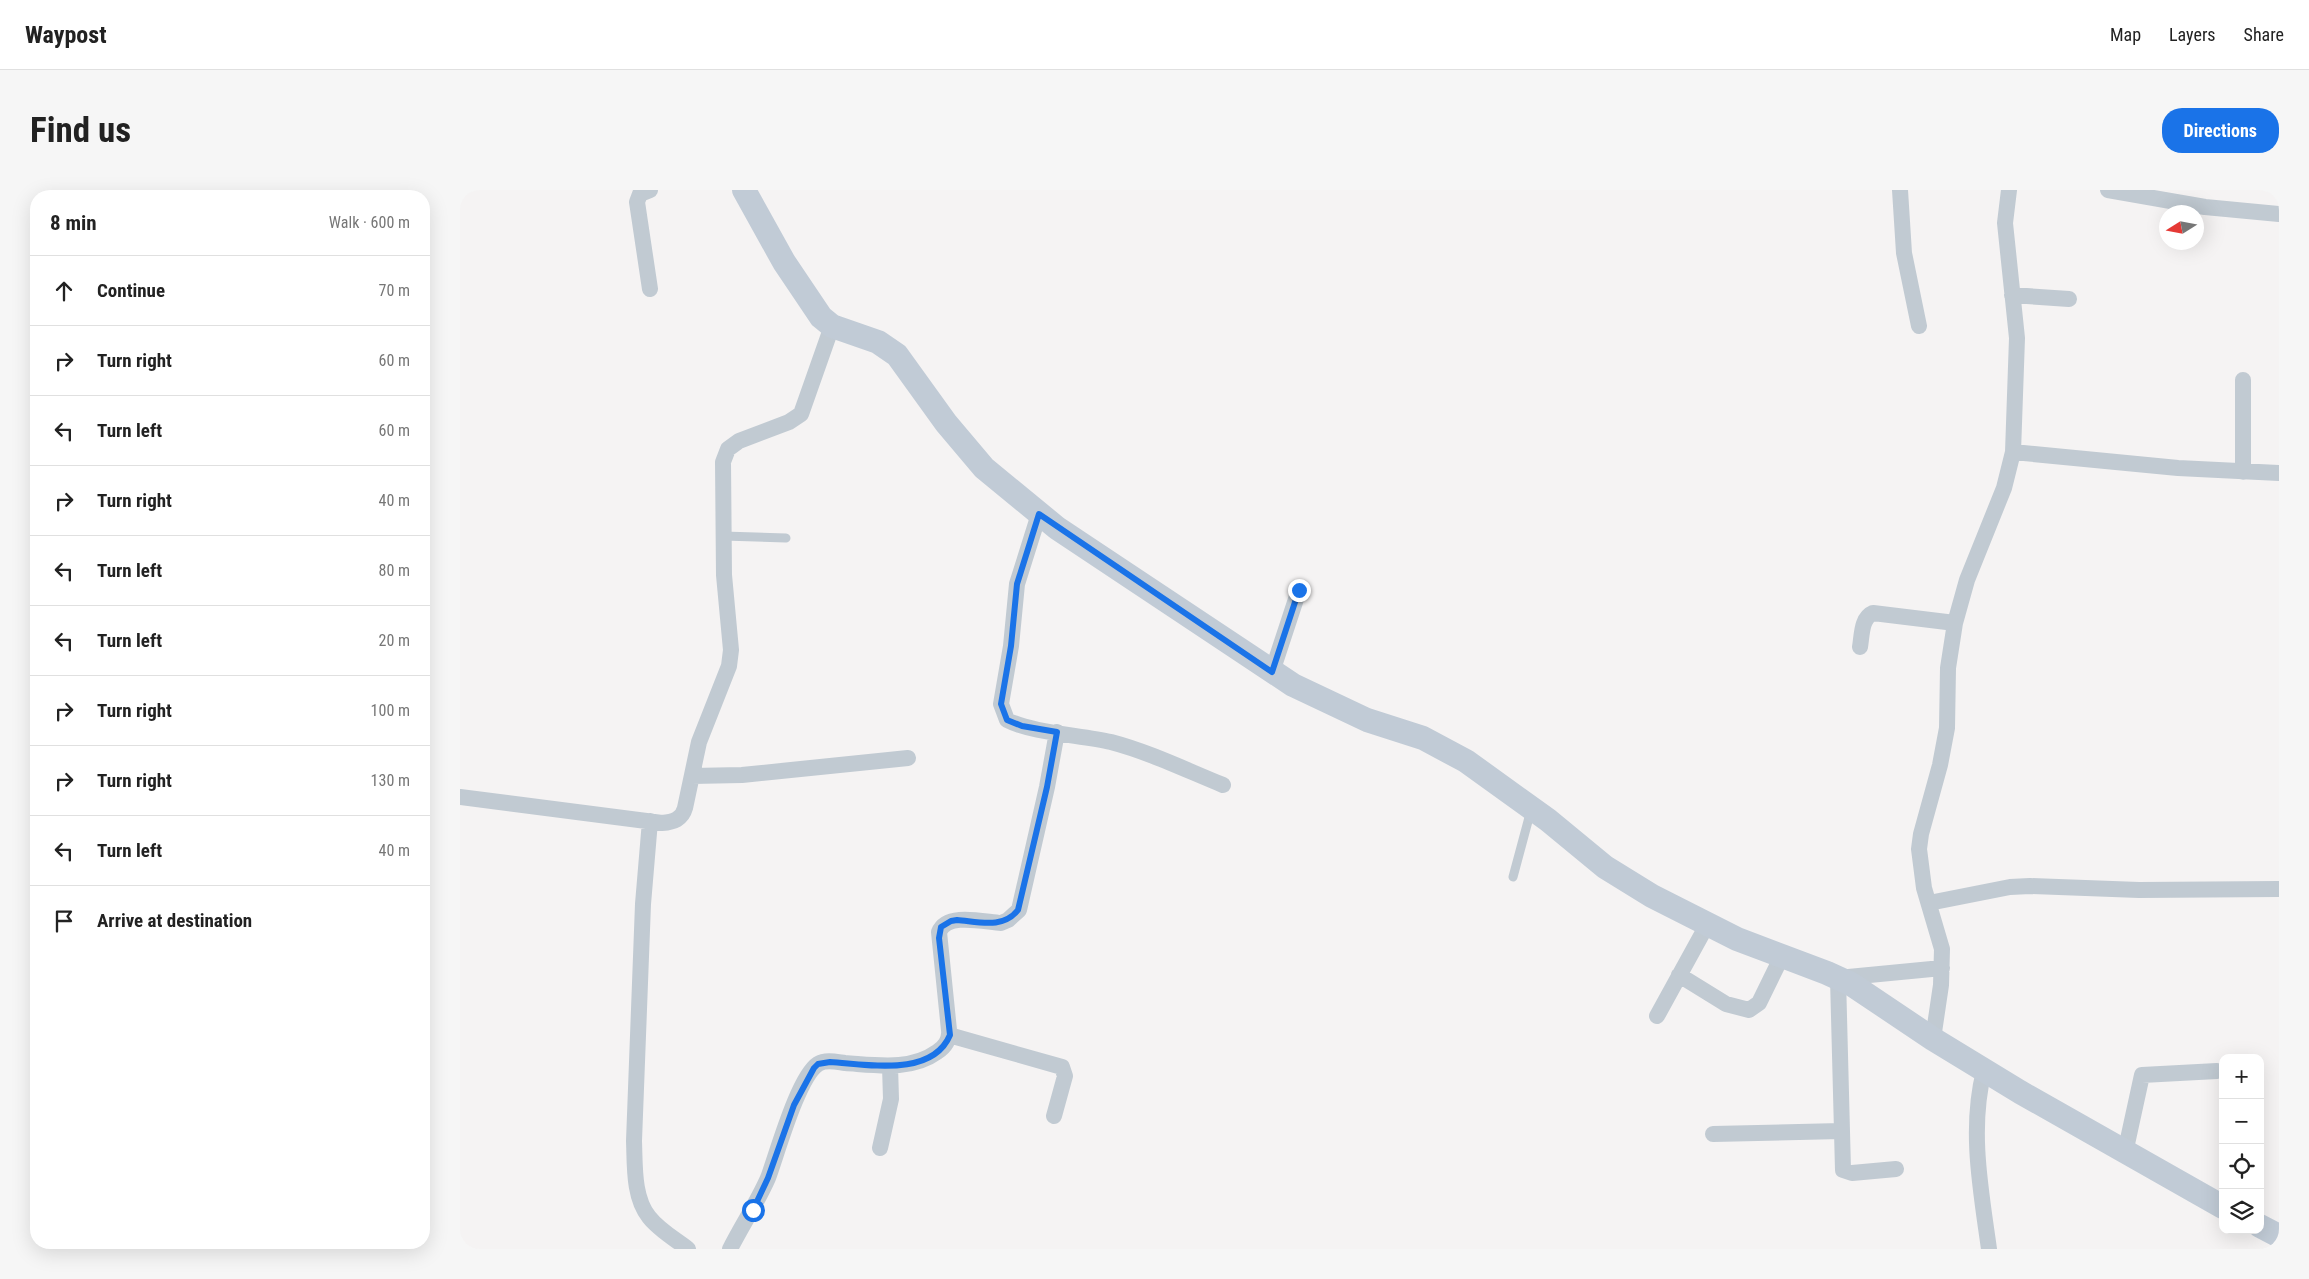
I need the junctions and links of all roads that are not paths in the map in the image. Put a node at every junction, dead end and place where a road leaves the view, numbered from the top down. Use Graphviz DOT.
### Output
graph roads {
  1 [pos="650,190"];
  2 [pos="744,190"];
  3 [pos="1900,190"];
  4 [pos="2009,190"];
  5 [pos="2108,190"];
  6 [pos="2279,214"];
  7 [pos="650,289"];
  8 [pos="2012,295"];
  9 [pos="2069,299"];
  10 [pos="832,326"];
  11 [pos="1919,326"];
  12 [pos="2243,380"];
  13 [pos="2013,452"];
  14 [pos="2243,472"];
  15 [pos="2279,473"];
  16 [pos="1039,514"];
  17 [pos="723,536"];
  18 [pos="786,538"];
  19 [pos="1299,590"];
  20 [pos="1955,623"];
  21 [pos="1860,647"];
  22 [pos="1272,672"];
  23 [pos="1057,732"];
  24 [pos="908,758"];
  25 [pos="692,776"];
  26 [pos="1222,785"];
  27 [pos="460,797"];
  28 [pos="1532,808"];
  29 [pos="650,821"];
  30 [pos="1513,877"];
  31 [pos="2279,889"];
  32 [pos="1929,903"];
  33 [pos="1707,925"];
  34 [pos="1782,956"];
  35 [pos="1942,968"];
  36 [pos="1680,976"];
  37 [pos="1838,978"];
  38 [pos="1657,1016"];
  39 [pos="950,1035"];
  40 [pos="1933,1039"];
  41 [pos="890,1066"];
  42 [pos="1984,1071"];
  43 [pos="2217,1071"];
  44 [pos="1054,1116"];
  45 [pos="1841,1131"];
  46 [pos="1713,1134"];
  47 [pos="880,1148"];
  48 [pos="2125,1153"];
  49 [pos="1896,1169"];
  50 [pos="2219,1205"];
  51 [pos="2264,1228"];
  52 [pos="2279,1236"];
  53 [pos="688,1249"];
  54 [pos="730,1249"];
  55 [pos="1989,1249"];
  1 -- 7 [label="street"];
  2 -- 10 [label="street"];
  3 -- 11 [label="street"];
  4 -- 8 [label="street"];
  5 -- 6 [label="street"];
  8 -- 9 [label="street"];
  8 -- 13 [label="street"];
  10 -- 16 [label="street"];
  10 -- 17 [label="street"];
  12 -- 14 [label="street"];
  13 -- 14 [label="street"];
  13 -- 20 [label="street"];
  14 -- 15 [label="street"];
  16 -- 22 [label="street"];
  16 -- 23 [label="street"];
  17 -- 18 [label="lane"];
  17 -- 25 [label="street"];
  19 -- 22 [label="street"];
  20 -- 21 [label="street"];
  20 -- 32 [label="street"];
  22 -- 28 [label="street"];
  23 -- 26 [label="street"];
  23 -- 39 [label="street"];
  24 -- 25 [label="street"];
  25 -- 29 [label="street"];
  27 -- 29 [label="street"];
  28 -- 30 [label="lane"];
  28 -- 33 [label="street"];
  29 -- 53 [label="street"];
  31 -- 32 [label="street"];
  32 -- 35 [label="street"];
  33 -- 34 [label="street"];
  33 -- 36 [label="street"];
  34 -- 36 [label="street"];
  34 -- 37 [label="street"];
  35 -- 37 [label="street"];
  35 -- 40 [label="street"];
  36 -- 38 [label="street"];
  37 -- 40 [label="street"];
  37 -- 45 [label="street"];
  39 -- 41 [label="street"];
  39 -- 44 [label="street"];
  40 -- 42 [label="street"];
  41 -- 47 [label="street"];
  41 -- 54 [label="street"];
  42 -- 48 [label="street"];
  42 -- 55 [label="street"];
  43 -- 48 [label="street"];
  45 -- 46 [label="street"];
  45 -- 49 [label="street"];
  48 -- 50 [label="street"];
  51 -- 52 [label="street"];
}
